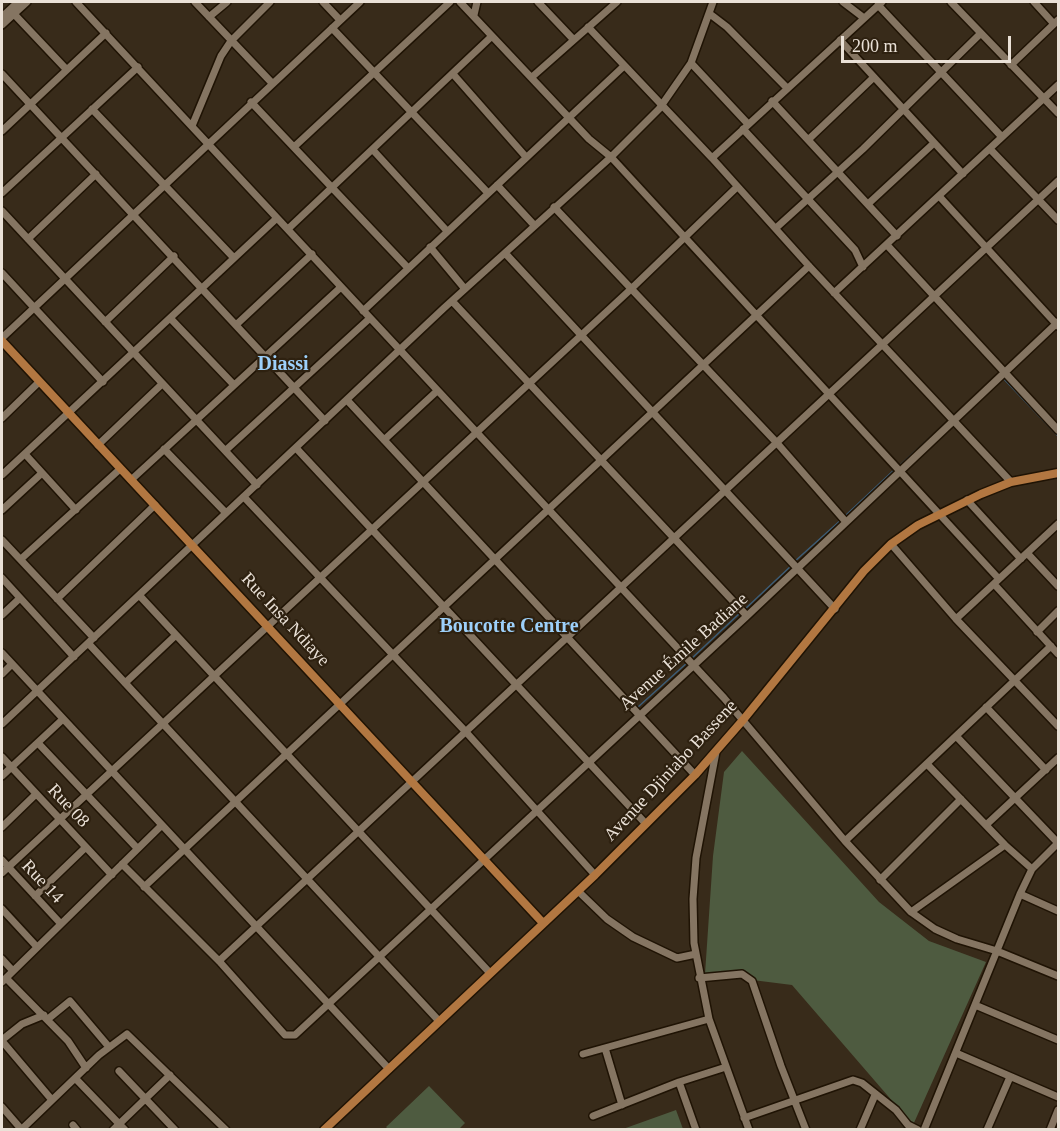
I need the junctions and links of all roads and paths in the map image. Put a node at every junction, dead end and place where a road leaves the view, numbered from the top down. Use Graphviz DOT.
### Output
graph roads {
  1 [pos="18,2"];
  2 [pos="27,2"];
  3 [pos="76,2"];
  4 [pos="195,2"];
  5 [pos="227,2"];
  6 [pos="255,2"];
  7 [pos="270,2"];
  8 [pos="323,2"];
  9 [pos="360,2"];
  10 [pos="450,2"];
  11 [pos="460,2"];
  12 [pos="477,2"];
  13 [pos="538,2"];
  14 [pos="616,2"];
  15 [pos="713,2"];
  16 [pos="843,2"];
  17 [pos="951,2"];
  18 [pos="1034,2"];
  19 [pos="880,3"];
  20 [pos="262,9"];
  21 [pos="14,14"];
  22 [pos="710,14"];
  23 [pos="474,15"];
  24 [pos="2,16"];
  25 [pos="210,17"];
  26 [pos="864,18"];
  27 [pos="340,20"];
  28 [pos="1056,22"];
  29 [pos="2,25"];
  30 [pos="588,27"];
  31 [pos="332,28"];
  32 [pos="106,33"];
  33 [pos="980,34"];
  34 [pos="492,36"];
  35 [pos="573,39"];
  36 [pos="231,40"];
  37 [pos="840,40"];
  38 [pos="691,63"];
  39 [pos="1011,65"];
  40 [pos="138,66"];
  41 [pos="624,66"];
  42 [pos="66,69"];
  43 [pos="374,72"];
  44 [pos="2,74"];
  45 [pos="453,74"];
  46 [pos="941,74"];
  47 [pos="532,77"];
  48 [pos="873,78"];
  49 [pos="272,83"];
  50 [pos="1059,85"];
  51 [pos="786,87"];
  52 [pos="1044,98"];
  53 [pos="772,101"];
  54 [pos="251,102"];
  55 [pos="30,104"];
  56 [pos="662,105"];
  57 [pos="92,109"];
  58 [pos="903,110"];
  59 [pos="412,112"];
  60 [pos="1059,113"];
  61 [pos="569,117"];
  62 [pos="192,126"];
  63 [pos="745,126"];
  64 [pos="2,131"];
  65 [pos="62,137"];
  66 [pos="1002,137"];
  67 [pos="809,139"];
  68 [pos="208,142"];
  69 [pos="934,143"];
  70 [pos="294,147"];
  71 [pos="990,148"];
  72 [pos="373,150"];
  73 [pos="526,157"];
  74 [pos="611,157"];
  75 [pos="712,158"];
  76 [pos="838,172"];
  77 [pos="96,174"];
  78 [pos="963,174"];
  79 [pos="1059,181"];
  80 [pos="163,184"];
  81 [pos="497,185"];
  82 [pos="737,187"];
  83 [pos="332,188"];
  84 [pos="2,193"];
  85 [pos="488,193"];
  86 [pos="939,196"];
  87 [pos="1039,199"];
  88 [pos="807,200"];
  89 [pos="868,204"];
  90 [pos="554,207"];
  91 [pos="2,211"];
  92 [pos="132,213"];
  93 [pos="277,218"];
  94 [pos="1059,220"];
  95 [pos="534,225"];
  96 [pos="776,228"];
  97 [pos="288,229"];
  98 [pos="447,231"];
  99 [pos="897,236"];
  100 [pos="685,238"];
  101 [pos="28,239"];
  102 [pos="887,245"];
  103 [pos="430,247"];
  104 [pos="988,248"];
  105 [pos="504,253"];
  106 [pos="312,254"];
  107 [pos="174,256"];
  108 [pos="232,257"];
  109 [pos="809,267"];
  110 [pos="863,267"];
  111 [pos="408,268"];
  112 [pos="2,273"];
  113 [pos="64,278"];
  114 [pos="341,287"];
  115 [pos="202,288"];
  116 [pos="465,289"];
  117 [pos="631,290"];
  118 [pos="834,293"];
  119 [pos="935,295"];
  120 [pos="452,301"];
  121 [pos="33,308"];
  122 [pos="363,311"];
  123 [pos="758,315"];
  124 [pos="170,318"];
  125 [pos="370,318"];
  126 [pos="105,321"];
  127 [pos="237,324"];
  128 [pos="1058,324"];
  129 [pos="580,336"];
  130 [pos="2,339"];
  131 [pos="882,342"];
  132 [pos="399,350"];
  133 [pos="133,353"];
  134 [pos="266,356"];
  135 [pos="702,367"];
  136 [pos="1006,372"];
  137 [pos="39,382"];
  138 [pos="103,382"];
  139 [pos="529,383"];
  140 [pos="162,384"];
  141 [pos="234,385"];
  142 [pos="294,386"];
  143 [pos="437,391"];
  144 [pos="830,393"];
  145 [pos="346,400"];
  146 [pos="70,413"];
  147 [pos="652,414"];
  148 [pos="2,418"];
  149 [pos="196,419"];
  150 [pos="325,421"];
  151 [pos="953,422"];
  152 [pos="1058,427"];
  153 [pos="475,432"];
  154 [pos="384,440"];
  155 [pos="777,443"];
  156 [pos="98,445"];
  157 [pos="296,448"];
  158 [pos="164,449"];
  159 [pos="226,450"];
  160 [pos="25,454"];
  161 [pos="601,461"];
  162 [pos="120,468"];
  163 [pos="901,470"];
  164 [pos="42,473"];
  165 [pos="1059,473"];
  166 [pos="2,475"];
  167 [pos="131,480"];
  168 [pos="422,482"];
  169 [pos="1011,483"];
  170 [pos="257,485"];
  171 [pos="725,490"];
  172 [pos="244,497"];
  173 [pos="967,500"];
  174 [pos="155,505"];
  175 [pos="2,510"];
  176 [pos="76,510"];
  177 [pos="548,511"];
  178 [pos="226,513"];
  179 [pos="939,513"];
  180 [pos="846,522"];
  181 [pos="1059,524"];
  182 [pos="371,530"];
  183 [pos="674,537"];
  184 [pos="2,540"];
  185 [pos="891,544"];
  186 [pos="193,545"];
  187 [pos="1027,553"];
  188 [pos="21,559"];
  189 [pos="1021,559"];
  190 [pos="494,561"];
  191 [pos="798,567"];
  192 [pos="2,578"];
  193 [pos="320,578"];
  194 [pos="997,582"];
  195 [pos="621,586"];
  196 [pos="1059,586"];
  197 [pos="139,595"];
  198 [pos="20,598"];
  199 [pos="57,599"];
  200 [pos="444,607"];
  201 [pos="835,609"];
  202 [pos="1059,611"];
  203 [pos="2,615"];
  204 [pos="747,616"];
  205 [pos="956,620"];
  206 [pos="267,625"];
  207 [pos="1037,632"];
  208 [pos="176,635"];
  209 [pos="567,637"];
  210 [pos="91,640"];
  211 [pos="1051,646"];
  212 [pos="2,652"];
  213 [pos="1059,654"];
  214 [pos="394,655"];
  215 [pos="74,657"];
  216 [pos="12,664"];
  217 [pos="692,664"];
  218 [pos="2,674"];
  219 [pos="213,676"];
  220 [pos="1014,681"];
  221 [pos="125,683"];
  222 [pos="517,684"];
  223 [pos="37,690"];
  224 [pos="340,704"];
  225 [pos="986,707"];
  226 [pos="638,715"];
  227 [pos="63,719"];
  228 [pos="743,720"];
  229 [pos="163,723"];
  230 [pos="2,724"];
  231 [pos="1059,726"];
  232 [pos="466,732"];
  233 [pos="956,736"];
  234 [pos="38,743"];
  235 [pos="716,752"];
  236 [pos="285,754"];
  237 [pos="2,757"];
  238 [pos="1059,758"];
  239 [pos="587,761"];
  240 [pos="927,764"];
  241 [pos="11,767"];
  242 [pos="1046,770"];
  243 [pos="112,771"];
  244 [pos="695,775"];
  245 [pos="2,776"];
  246 [pos="413,782"];
  247 [pos="36,794"];
  248 [pos="87,794"];
  249 [pos="961,799"];
  250 [pos="1014,800"];
  251 [pos="235,801"];
  252 [pos="536,809"];
  253 [pos="60,819"];
  254 [pos="646,824"];
  255 [pos="162,825"];
  256 [pos="986,825"];
  257 [pos="2,827"];
  258 [pos="359,832"];
  259 [pos="845,841"];
  260 [pos="1058,843"];
  261 [pos="1005,845"];
  262 [pos="86,847"];
  263 [pos="136,848"];
  264 [pos="184,850"];
  265 [pos="483,857"];
  266 [pos="2,860"];
  267 [pos="122,864"];
  268 [pos="8,867"];
  269 [pos="1032,869"];
  270 [pos="2,873"];
  271 [pos="112,875"];
  272 [pos="595,875"];
  273 [pos="308,878"];
  274 [pos="880,880"];
  275 [pos="144,887"];
  276 [pos="578,891"];
  277 [pos="1020,894"];
  278 [pos="35,896"];
  279 [pos="2,909"];
  280 [pos="429,909"];
  281 [pos="1059,911"];
  282 [pos="911,912"];
  283 [pos="543,923"];
  284 [pos="62,924"];
  285 [pos="257,926"];
  286 [pos="37,947"];
  287 [pos="997,951"];
  288 [pos="696,954"];
  289 [pos="379,956"];
  290 [pos="2,959"];
  291 [pos="219,961"];
  292 [pos="12,971"];
  293 [pos="490,973"];
  294 [pos="1059,976"];
  295 [pos="699,978"];
  296 [pos="4,980"];
  297 [pos="327,1003"];
  298 [pos="975,1005"];
  299 [pos="46,1017"];
  300 [pos="709,1020"];
  301 [pos="439,1021"];
  302 [pos="1059,1040"];
  303 [pos="2,1041"];
  304 [pos="109,1047"];
  305 [pos="605,1048"];
  306 [pos="956,1053"];
  307 [pos="583,1054"];
  308 [pos="726,1067"];
  309 [pos="86,1068"];
  310 [pos="389,1069"];
  311 [pos="119,1071"];
  312 [pos="170,1075"];
  313 [pos="1010,1077"];
  314 [pos="75,1078"];
  315 [pos="679,1082"];
  316 [pos="875,1095"];
  317 [pos="1059,1097"];
  318 [pos="145,1099"];
  319 [pos="794,1099"];
  320 [pos="52,1100"];
  321 [pos="622,1105"];
  322 [pos="2,1107"];
  323 [pos="1059,1110"];
  324 [pos="593,1116"];
  325 [pos="744,1118"];
  326 [pos="119,1123"];
  327 [pos="225,1129"];
  328 [pos="22,1130"];
  329 [pos="113,1130"];
  330 [pos="125,1130"];
  331 [pos="175,1130"];
  332 [pos="324,1130"];
  333 [pos="696,1130"];
  334 [pos="748,1130"];
  335 [pos="806,1130"];
  336 [pos="860,1130"];
  337 [pos="918,1130"];
  338 [pos="924,1130"];
  339 [pos="987,1130"];
  340 [pos="1050,1130"];
  1 -- 24 [label="street"];
  2 -- 21 [label="street"];
  3 -- 32 [label="street"];
  4 -- 25 [label="street"];
  5 -- 25 [label="street"];
  6 -- 20 [label="street"];
  7 -- 20 [label="street"];
  8 -- 27 [label="street"];
  9 -- 27 [label="street"];
  10 -- 43 [label="street"];
  11 -- 23 [label="street"];
  12 -- 23 [label="street"];
  13 -- 35 [label="street"];
  14 -- 30 [label="street"];
  15 -- 22 [label="street"];
  16 -- 26 [label="street"];
  17 -- 33 [label="street"];
  18 -- 28 [label="street"];
  19 -- 26 [label="street"];
  19 -- 46 [label="street"];
  20 -- 36 [label="street"];
  21 -- 29 [label="street"];
  21 -- 42 [label="street"];
  22 -- 38 [label="street"];
  22 -- 51 [label="street"];
  23 -- 34 [label="street"];
  25 -- 36 [label="street"];
  26 -- 37 [label="street"];
  27 -- 31 [label="street"];
  28 -- 39 [label="street"];
  30 -- 35 [label="street"];
  30 -- 41 [label="street"];
  31 -- 43 [label="street"];
  31 -- 49 [label="street"];
  32 -- 40 [label="street"];
  32 -- 42 [label="street"];
  33 -- 39 [label="street"];
  33 -- 46 [label="street"];
  34 -- 45 [label="street"];
  34 -- 47 [label="street"];
  35 -- 47 [label="street"];
  36 -- 49 [label="street"];
  36 -- 62 [label="street"];
  37 -- 48 [label="street"];
  37 -- 51 [label="street"];
  38 -- 56 [label="street"];
  38 -- 63 [label="street"];
  39 -- 52 [label="street"];
  40 -- 57 [label="street"];
  40 -- 62 [label="street"];
  41 -- 56 [label="street"];
  41 -- 61 [label="street"];
  42 -- 55 [label="street"];
  43 -- 59 [label="street"];
  43 -- 70 [label="street"];
  44 -- 55 [label="street"];
  45 -- 59 [label="street"];
  45 -- 73 [label="street"];
  46 -- 58 [label="street"];
  46 -- 66 [label="street"];
  47 -- 61 [label="street"];
  48 -- 58 [label="street"];
  48 -- 67 [label="street"];
  49 -- 54 [label="street"];
  50 -- 52 [label="street"];
  51 -- 53 [label="street"];
  52 -- 60 [label="street"];
  52 -- 66 [label="street"];
  53 -- 63 [label="street"];
  53 -- 67 [label="street"];
  54 -- 68 [label="street"];
  54 -- 70 [label="street"];
  55 -- 64 [label="street"];
  55 -- 65 [label="street"];
  56 -- 74 [label="street"];
  56 -- 75 [label="street"];
  57 -- 65 [label="street"];
  57 -- 80 [label="street"];
  58 -- 69 [label="street"];
  58 -- 76 [label="street"];
  59 -- 72 [label="street"];
  59 -- 85 [label="street"];
  61 -- 73 [label="street"];
  61 -- 74 [label="street"];
  62 -- 68 [label="street"];
  63 -- 75 [label="street"];
  63 -- 88 [label="street"];
  65 -- 77 [label="street"];
  65 -- 84 [label="street"];
  66 -- 71 [label="street"];
  67 -- 76 [label="street"];
  68 -- 80 [label="street"];
  68 -- 93 [label="street"];
  69 -- 78 [label="street"];
  69 -- 89 [label="street"];
  70 -- 83 [label="street"];
  71 -- 78 [label="street"];
  71 -- 87 [label="street"];
  72 -- 83 [label="street"];
  72 -- 98 [label="street"];
  73 -- 81 [label="street"];
  74 -- 90 [label="street"];
  74 -- 100 [label="street"];
  75 -- 82 [label="street"];
  76 -- 88 [label="street"];
  76 -- 89 [label="street"];
  77 -- 92 [label="street"];
  77 -- 101 [label="street"];
  78 -- 86 [label="street"];
  79 -- 87 [label="street"];
  80 -- 92 [label="street"];
  80 -- 108 [label="street"];
  81 -- 85 [label="street"];
  81 -- 95 [label="street"];
  82 -- 96 [label="street"];
  82 -- 100 [label="street"];
  83 -- 97 [label="street"];
  83 -- 111 [label="street"];
  85 -- 98 [label="street"];
  86 -- 99 [label="street"];
  86 -- 104 [label="street"];
  87 -- 94 [label="street"];
  87 -- 104 [label="street"];
  88 -- 96 [label="street"];
  88 -- 110 [label="street"];
  89 -- 99 [label="street"];
  90 -- 95 [label="street"];
  90 -- 117 [label="street"];
  91 -- 101 [label="street"];
  92 -- 107 [label="street"];
  92 -- 113 [label="street"];
  93 -- 97 [label="street"];
  93 -- 108 [label="street"];
  95 -- 105 [label="street"];
  96 -- 109 [label="street"];
  97 -- 106 [label="street"];
  98 -- 103 [label="street"];
  99 -- 102 [label="street"];
  100 -- 117 [label="street"];
  100 -- 123 [label="street"];
  101 -- 113 [label="street"];
  102 -- 110 [label="street"];
  102 -- 119 [label="street"];
  103 -- 111 [label="street"];
  103 -- 116 [label="street"];
  104 -- 119 [label="street"];
  104 -- 128 [label="street"];
  105 -- 116 [label="street"];
  105 -- 129 [label="street"];
  106 -- 114 [label="street"];
  106 -- 127 [label="street"];
  107 -- 115 [label="street"];
  107 -- 126 [label="street"];
  108 -- 115 [label="street"];
  109 -- 118 [label="street"];
  109 -- 123 [label="street"];
  110 -- 118 [label="street"];
  111 -- 122 [label="street"];
  112 -- 121 [label="street"];
  113 -- 121 [label="street"];
  113 -- 126 [label="street"];
  114 -- 122 [label="street"];
  114 -- 134 [label="street"];
  115 -- 124 [label="street"];
  115 -- 127 [label="street"];
  116 -- 120 [label="street"];
  117 -- 129 [label="street"];
  117 -- 135 [label="street"];
  118 -- 131 [label="street"];
  119 -- 131 [label="street"];
  119 -- 136 [label="street"];
  120 -- 132 [label="street"];
  120 -- 139 [label="street"];
  121 -- 130 [label="street"];
  121 -- 138 [label="street"];
  122 -- 125 [label="street"];
  123 -- 135 [label="street"];
  123 -- 144 [label="street"];
  124 -- 133 [label="street"];
  124 -- 141 [label="street"];
  125 -- 132 [label="street"];
  125 -- 142 [label="street"];
  126 -- 133 [label="street"];
  127 -- 134 [label="street"];
  128 -- 136 [label="street, Avenue Émile Badiane"];
  129 -- 139 [label="street"];
  129 -- 147 [label="street"];
  130 -- 137 [label="main road, Rue Insa Ndiaye"];
  131 -- 144 [label="street"];
  131 -- 151 [label="street"];
  132 -- 143 [label="street"];
  132 -- 145 [label="street"];
  133 -- 138 [label="street"];
  133 -- 140 [label="street"];
  134 -- 141 [label="street"];
  134 -- 142 [label="street"];
  135 -- 147 [label="street"];
  135 -- 155 [label="street"];
  136 -- 151 [label="street, Avenue Émile Badiane"];
  136 -- 152 [label="street"];
  137 -- 146 [label="main road, Rue Insa Ndiaye"];
  137 -- 148 [label="street"];
  138 -- 146 [label="street"];
  139 -- 153 [label="street"];
  139 -- 161 [label="street"];
  140 -- 149 [label="street"];
  140 -- 156 [label="street"];
  141 -- 149 [label="street"];
  142 -- 150 [label="street"];
  142 -- 159 [label="street"];
  143 -- 153 [label="street"];
  143 -- 154 [label="street"];
  144 -- 155 [label="street"];
  144 -- 163 [label="street"];
  145 -- 150 [label="street"];
  145 -- 154 [label="street"];
  146 -- 156 [label="main road, Rue Insa Ndiaye"];
  146 -- 160 [label="street"];
  147 -- 161 [label="street"];
  147 -- 171 [label="street"];
  149 -- 158 [label="street"];
  149 -- 159 [label="street"];
  150 -- 157 [label="street"];
  151 -- 163 [label="street, Avenue Émile Badiane"];
  151 -- 169 [label="street"];
  153 -- 168 [label="street"];
  153 -- 177 [label="street"];
  154 -- 168 [label="street"];
  155 -- 171 [label="street"];
  155 -- 180 [label="street"];
  156 -- 162 [label="main road, Rue Insa Ndiaye"];
  157 -- 170 [label="street"];
  157 -- 182 [label="street"];
  158 -- 167 [label="street"];
  158 -- 178 [label="street"];
  159 -- 170 [label="street"];
  160 -- 164 [label="street"];
  160 -- 166 [label="street"];
  161 -- 177 [label="street"];
  161 -- 183 [label="street"];
  162 -- 167 [label="main road, Rue Insa Ndiaye"];
  162 -- 176 [label="street"];
  163 -- 179 [label="street"];
  163 -- 180 [label="street, Avenue Émile Badiane"];
  164 -- 175 [label="street"];
  164 -- 176 [label="street"];
  165 -- 169 [label="main road, Avenue Djiniabo Bassene"];
  167 -- 174 [label="main road, Rue Insa Ndiaye"];
  168 -- 182 [label="street"];
  168 -- 190 [label="street"];
  169 -- 173 [label="main road, Avenue Djiniabo Bassene"];
  170 -- 172 [label="street"];
  171 -- 183 [label="street"];
  171 -- 191 [label="street"];
  172 -- 178 [label="street"];
  172 -- 193 [label="street"];
  173 -- 179 [label="main road, Avenue Djiniabo Bassene"];
  173 -- 189 [label="street"];
  174 -- 186 [label="main road, Rue Insa Ndiaye"];
  174 -- 199 [label="street"];
  176 -- 188 [label="street"];
  177 -- 190 [label="street"];
  177 -- 195 [label="street"];
  178 -- 186 [label="street"];
  179 -- 185 [label="main road, Avenue Djiniabo Bassene"];
  179 -- 194 [label="street"];
  180 -- 191 [label="street, Avenue Émile Badiane"];
  181 -- 187 [label="street"];
  182 -- 193 [label="street"];
  182 -- 200 [label="street"];
  183 -- 195 [label="street"];
  183 -- 204 [label="street"];
  184 -- 188 [label="street"];
  185 -- 201 [label="main road, Avenue Djiniabo Bassene"];
  185 -- 205 [label="street"];
  186 -- 197 [label="street"];
  186 -- 206 [label="main road, Rue Insa Ndiaye"];
  187 -- 189 [label="street"];
  187 -- 196 [label="street"];
  188 -- 199 [label="street"];
  189 -- 194 [label="street"];
  190 -- 200 [label="street"];
  190 -- 209 [label="street"];
  191 -- 201 [label="street"];
  191 -- 204 [label="street, Avenue Émile Badiane"];
  192 -- 198 [label="street"];
  193 -- 206 [label="street"];
  193 -- 214 [label="street"];
  194 -- 205 [label="street"];
  194 -- 207 [label="street"];
  195 -- 209 [label="street"];
  195 -- 217 [label="street"];
  197 -- 208 [label="street"];
  197 -- 210 [label="street"];
  198 -- 203 [label="street"];
  198 -- 215 [label="street"];
  199 -- 210 [label="street"];
  200 -- 214 [label="street"];
  200 -- 222 [label="street"];
  201 -- 228 [label="main road, Avenue Djiniabo Bassene"];
  202 -- 207 [label="street"];
  204 -- 217 [label="street, Avenue Émile Badiane"];
  205 -- 220 [label="street"];
  206 -- 219 [label="street"];
  206 -- 224 [label="main road, Rue Insa Ndiaye"];
  207 -- 211 [label="street"];
  208 -- 219 [label="street"];
  208 -- 221 [label="street"];
  209 -- 222 [label="street"];
  209 -- 226 [label="street"];
  210 -- 215 [label="street"];
  210 -- 221 [label="street"];
  211 -- 213 [label="street"];
  211 -- 220 [label="street"];
  212 -- 216 [label="street"];
  214 -- 224 [label="street"];
  214 -- 232 [label="street"];
  215 -- 223 [label="street"];
  216 -- 218 [label="street"];
  216 -- 223 [label="street"];
  217 -- 226 [label="street, Avenue Émile Badiane"];
  217 -- 228 [label="street"];
  219 -- 229 [label="street"];
  219 -- 236 [label="street"];
  220 -- 225 [label="street"];
  220 -- 231 [label="street"];
  221 -- 229 [label="street"];
  222 -- 232 [label="street"];
  222 -- 239 [label="street"];
  223 -- 227 [label="street"];
  223 -- 230 [label="street"];
  224 -- 236 [label="street"];
  224 -- 246 [label="main road, Rue Insa Ndiaye"];
  225 -- 233 [label="street"];
  225 -- 242 [label="street"];
  226 -- 239 [label="street, Avenue Émile Badiane"];
  226 -- 244 [label="street"];
  227 -- 234 [label="street"];
  227 -- 243 [label="street"];
  228 -- 235 [label="main road, Avenue Djiniabo Bassene"];
  228 -- 259 [label="street"];
  229 -- 243 [label="street"];
  229 -- 251 [label="street"];
  232 -- 246 [label="street"];
  232 -- 252 [label="street"];
  233 -- 240 [label="street"];
  233 -- 250 [label="street"];
  234 -- 241 [label="street"];
  234 -- 248 [label="street"];
  235 -- 244 [label="main road, Avenue Djiniabo Bassene"];
  235 -- 288 [label="street"];
  236 -- 251 [label="street"];
  236 -- 258 [label="street"];
  237 -- 241 [label="street, Rue 08"];
  238 -- 242 [label="street"];
  239 -- 252 [label="street, Avenue Émile Badiane"];
  239 -- 254 [label="street"];
  240 -- 249 [label="street"];
  240 -- 259 [label="street"];
  241 -- 245 [label="street"];
  241 -- 247 [label="street, Rue 08"];
  242 -- 250 [label="street"];
  243 -- 248 [label="street"];
  243 -- 255 [label="street"];
  244 -- 254 [label="main road, Avenue Djiniabo Bassene"];
  246 -- 258 [label="street"];
  246 -- 265 [label="main road, Rue Insa Ndiaye"];
  247 -- 253 [label="street, Rue 08"];
  247 -- 257 [label="street"];
  248 -- 253 [label="street"];
  248 -- 263 [label="street"];
  249 -- 256 [label="street"];
  249 -- 274 [label="street"];
  250 -- 256 [label="street"];
  250 -- 260 [label="street"];
  251 -- 264 [label="street"];
  251 -- 273 [label="street"];
  252 -- 265 [label="street, Avenue Émile Badiane"];
  252 -- 272 [label="street"];
  253 -- 262 [label="street, Rue 08"];
  253 -- 268 [label="street"];
  254 -- 272 [label="main road, Avenue Djiniabo Bassene"];
  255 -- 263 [label="street"];
  255 -- 264 [label="street"];
  256 -- 261 [label="street"];
  258 -- 273 [label="street"];
  258 -- 280 [label="street"];
  259 -- 274 [label="street"];
  260 -- 269 [label="street"];
  261 -- 269 [label="street"];
  261 -- 282 [label="street"];
  262 -- 271 [label="street, Rue 08"];
  262 -- 278 [label="street"];
  263 -- 267 [label="street"];
  264 -- 275 [label="street"];
  264 -- 285 [label="street"];
  265 -- 280 [label="street, Avenue Émile Badiane"];
  265 -- 283 [label="main road, Rue Insa Ndiaye"];
  266 -- 268 [label="street, Rue 14"];
  267 -- 271 [label="street"];
  267 -- 275 [label="street"];
  268 -- 270 [label="street"];
  268 -- 278 [label="street, Rue 14"];
  269 -- 277 [label="street"];
  271 -- 284 [label="street"];
  272 -- 276 [label="main road, Avenue Djiniabo Bassene"];
  273 -- 285 [label="street"];
  273 -- 289 [label="street"];
  274 -- 282 [label="street"];
  275 -- 291 [label="street"];
  276 -- 283 [label="main road, Avenue Djiniabo Bassene"];
  276 -- 288 [label="street"];
  277 -- 281 [label="street"];
  277 -- 287 [label="street"];
  278 -- 284 [label="street, Rue 14"];
  279 -- 286 [label="street"];
  280 -- 289 [label="street, Avenue Émile Badiane"];
  280 -- 293 [label="street"];
  282 -- 287 [label="street"];
  283 -- 293 [label="main road, Avenue Djiniabo Bassene"];
  284 -- 286 [label="street"];
  285 -- 291 [label="street"];
  285 -- 297 [label="street"];
  286 -- 292 [label="street"];
  287 -- 294 [label="street"];
  287 -- 298 [label="street"];
  288 -- 295 [label="street"];
  289 -- 297 [label="street, Avenue Émile Badiane"];
  289 -- 301 [label="street"];
  290 -- 292 [label="street"];
  291 -- 297 [label="street, Avenue Émile Badiane"];
  292 -- 296 [label="street"];
  293 -- 301 [label="main road, Avenue Djiniabo Bassene"];
  295 -- 300 [label="street"];
  295 -- 319 [label="street"];
  296 -- 299 [label="street"];
  297 -- 310 [label="street"];
  298 -- 302 [label="street"];
  298 -- 306 [label="street"];
  299 -- 303 [label="street"];
  299 -- 304 [label="street"];
  299 -- 309 [label="street"];
  300 -- 305 [label="street"];
  300 -- 308 [label="street"];
  301 -- 310 [label="main road, Avenue Djiniabo Bassene"];
  303 -- 320 [label="street"];
  304 -- 309 [label="street"];
  304 -- 312 [label="street"];
  305 -- 307 [label="street"];
  305 -- 321 [label="street"];
  306 -- 313 [label="street"];
  306 -- 338 [label="street"];
  308 -- 315 [label="street"];
  308 -- 325 [label="street"];
  309 -- 314 [label="street"];
  310 -- 332 [label="main road, Avenue Djiniabo Bassene"];
  311 -- 318 [label="street"];
  312 -- 318 [label="street"];
  312 -- 327 [label="street"];
  313 -- 317 [label="street"];
  313 -- 339 [label="street"];
  314 -- 320 [label="street"];
  314 -- 326 [label="street"];
  315 -- 321 [label="street"];
  315 -- 333 [label="street"];
  316 -- 319 [label="street"];
  316 -- 336 [label="street"];
  316 -- 337 [label="street"];
  318 -- 326 [label="street"];
  318 -- 331 [label="street"];
  319 -- 325 [label="street"];
  319 -- 335 [label="street"];
  320 -- 328 [label="street"];
  321 -- 324 [label="street"];
  322 -- 328 [label="street"];
  323 -- 340 [label="street"];
  325 -- 334 [label="street"];
  326 -- 329 [label="street"];
  326 -- 330 [label="street"];
}
